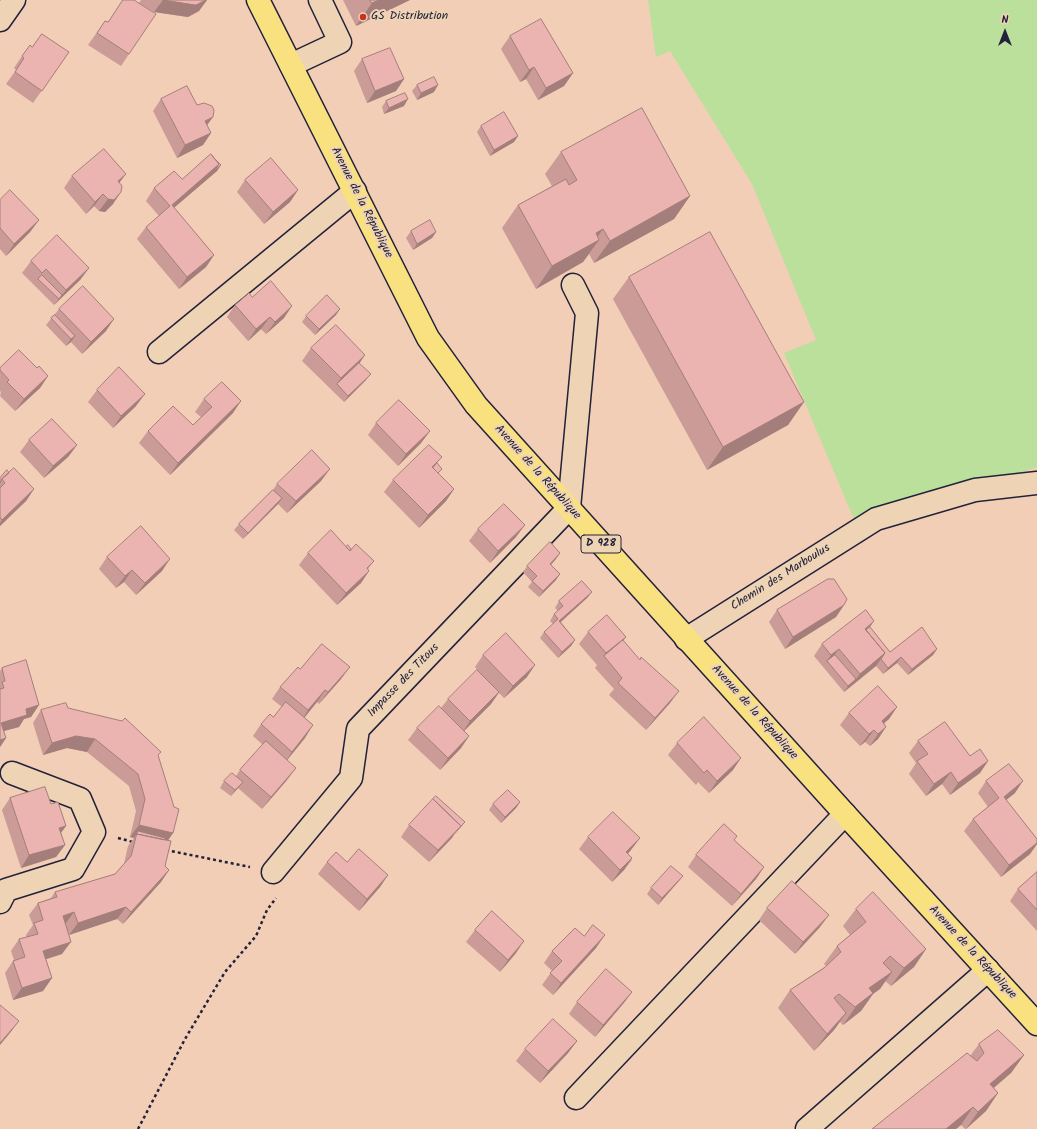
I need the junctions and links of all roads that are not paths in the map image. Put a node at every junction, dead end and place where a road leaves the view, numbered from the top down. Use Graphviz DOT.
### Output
graph roads {
  1 [pos="258,0"];
  2 [pos="320,0"];
  3 [pos="291,65"];
  4 [pos="355,191"];
  5 [pos="573,285"];
  6 [pos="159,352"];
  7 [pos="1037,483"];
  8 [pos="569,508"];
  9 [pos="686,639"];
  10 [pos="12,773"];
  11 [pos="845,814"];
  12 [pos="273,872"];
  13 [pos="0,902"];
  14 [pos="988,970"];
  15 [pos="1037,1024"];
  16 [pos="576,1098"];
  17 [pos="807,1129"];
  1 -- 3 [label="main road, Avenue de la République / D 928"];
  2 -- 3 [label="street"];
  3 -- 4 [label="main road, Avenue de la République / D 928"];
  4 -- 6 [label="street"];
  4 -- 8 [label="main road, Avenue de la République / D 928"];
  5 -- 8 [label="street"];
  7 -- 9 [label="street, Chemin des Marboulus"];
  8 -- 9 [label="main road, Avenue de la République / D 928"];
  8 -- 12 [label="street, Impasse des Titous"];
  9 -- 11 [label="main road, Avenue de la République / D 928"];
  10 -- 13 [label="street"];
  11 -- 14 [label="main road, Avenue de la République / D 928"];
  11 -- 16 [label="street"];
  14 -- 15 [label="main road, Avenue de la République / D 928"];
  14 -- 17 [label="street"];
}
